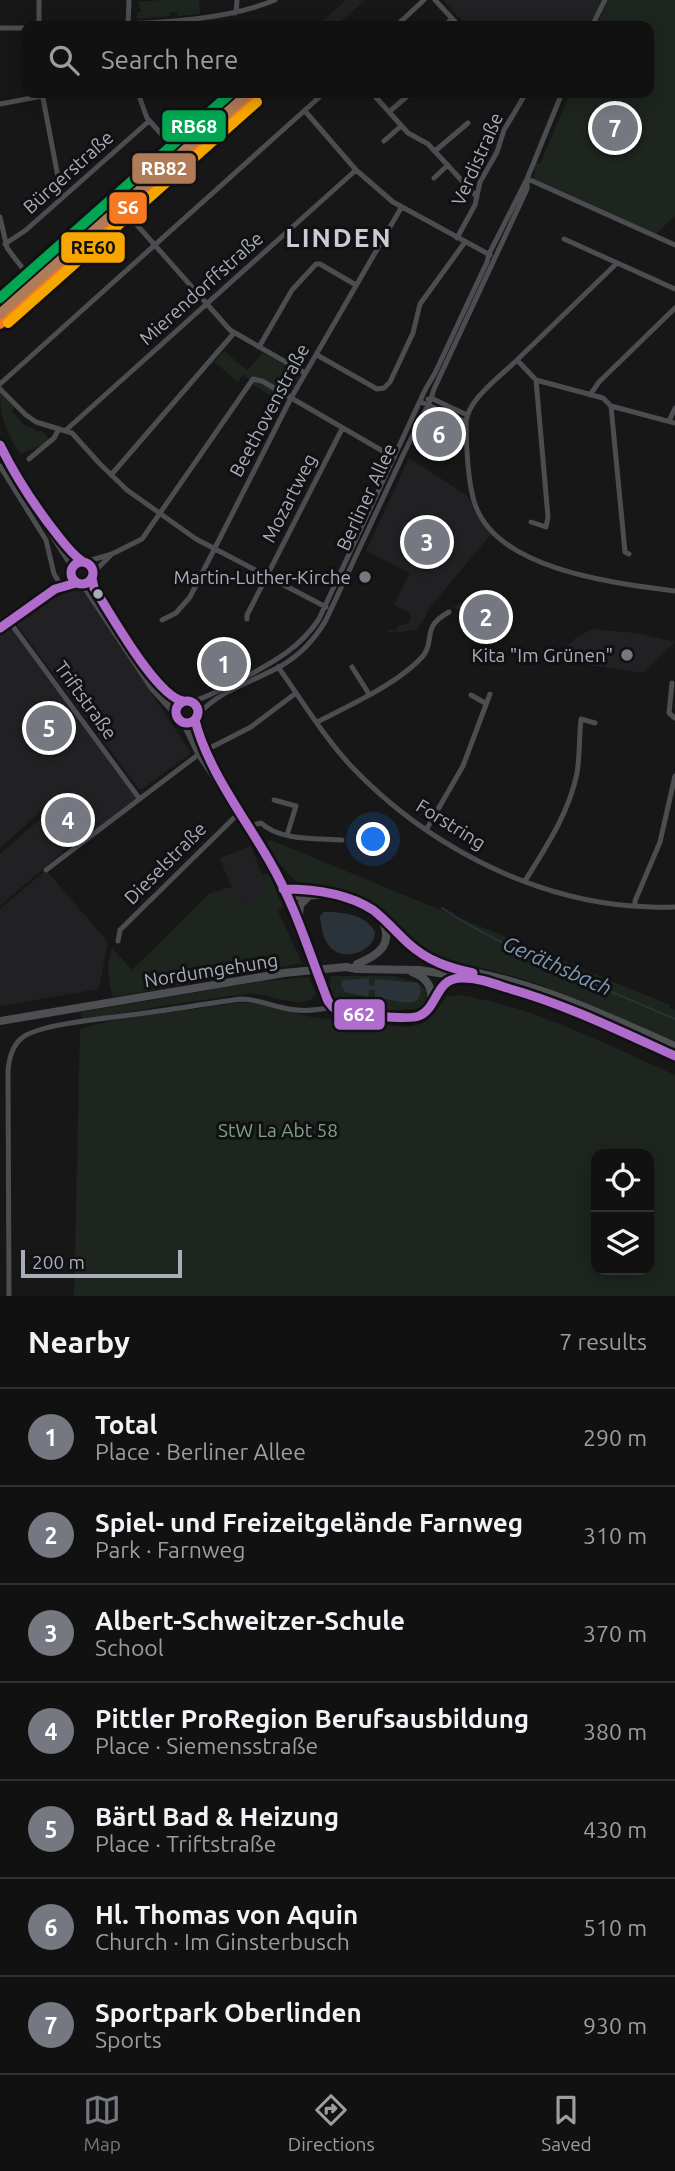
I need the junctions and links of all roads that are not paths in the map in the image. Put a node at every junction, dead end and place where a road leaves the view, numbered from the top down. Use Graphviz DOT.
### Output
graph roads {
  1 [pos="39,0"];
  2 [pos="129,0"];
  3 [pos="237,0"];
  4 [pos="275,0"];
  5 [pos="424,0"];
  6 [pos="435,0"];
  7 [pos="605,0"];
  8 [pos="236,13"];
  9 [pos="191,18"];
  10 [pos="452,19"];
  11 [pos="39,21"];
  12 [pos="128,21"];
  13 [pos="164,21"];
  14 [pos="191,21"];
  15 [pos="401,21"];
  16 [pos="450,21"];
  17 [pos="594,21"];
  18 [pos="0,28"];
  19 [pos="21,29"];
  20 [pos="26,98"];
  21 [pos="44,98"];
  22 [pos="140,98"];
  23 [pos="217,98"];
  24 [pos="318,98"];
  25 [pos="376,98"];
  26 [pos="405,98"];
  27 [pos="523,98"];
  28 [pos="560,98"];
  29 [pos="220,102"];
  30 [pos="0,104"];
  31 [pos="304,111"];
  32 [pos="388,112"];
  33 [pos="149,121"];
  34 [pos="468,123"];
  35 [pos="401,126"];
  36 [pos="384,141"];
  37 [pos="172,146"];
  38 [pos="435,151"];
  39 [pos="448,165"];
  40 [pos="356,170"];
  41 [pos="434,178"];
  42 [pos="527,179"];
  43 [pos="477,197"];
  44 [pos="62,198"];
  45 [pos="401,208"];
  46 [pos="129,216"];
  47 [pos="0,217"];
  48 [pos="457,238"];
  49 [pos="564,239"];
  50 [pos="465,242"];
  51 [pos="5,244"];
  52 [pos="675,245"];
  53 [pos="155,246"];
  54 [pos="492,256"];
  55 [pos="616,264"];
  56 [pos="356,285"];
  57 [pos="675,289"];
  58 [pos="0,297"];
  59 [pos="206,304"];
  60 [pos="675,308"];
  61 [pos="234,333"];
  62 [pos="259,347"];
  63 [pos="317,355"];
  64 [pos="517,360"];
  65 [pos="305,373"];
  66 [pos="536,380"];
  67 [pos="0,387"];
  68 [pos="590,395"];
  69 [pos="291,398"];
  70 [pos="421,401"];
  71 [pos="430,402"];
  72 [pos="611,406"];
  73 [pos="675,408"];
  74 [pos="466,418"];
  75 [pos="672,422"];
  76 [pos="342,429"];
  77 [pos="63,430"];
  78 [pos="0,445"];
  79 [pos="393,457"];
  80 [pos="29,459"];
  81 [pos="0,466"];
  82 [pos="111,475"];
  83 [pos="160,514"];
  84 [pos="42,516"];
  85 [pos="531,522"];
  86 [pos="214,548"];
  87 [pos="629,554"];
  88 [pos="112,555"];
  89 [pos="83,562"];
  90 [pos="71,571"];
  91 [pos="93,576"];
  92 [pos="267,576"];
  93 [pos="59,582"];
  94 [pos="78,584"];
  95 [pos="55,589"];
  96 [pos="675,591"];
  97 [pos="328,608"];
  98 [pos="449,612"];
  99 [pos="162,620"];
  100 [pos="247,620"];
  101 [pos="3,624"];
  102 [pos="277,665"];
  103 [pos="352,667"];
  104 [pos="246,680"];
  105 [pos="672,683"];
  106 [pos="296,693"];
  107 [pos="369,694"];
  108 [pos="490,694"];
  109 [pos="471,695"];
  110 [pos="183,701"];
  111 [pos="192,702"];
  112 [pos="485,703"];
  113 [pos="176,714"];
  114 [pos="196,718"];
  115 [pos="675,718"];
  116 [pos="317,722"];
  117 [pos="184,723"];
  118 [pos="594,723"];
  119 [pos="201,753"];
  120 [pos="675,776"];
  121 [pos="139,798"];
  122 [pos="274,800"];
  123 [pos="240,812"];
  124 [pos="250,826"];
  125 [pos="426,830"];
  126 [pos="287,835"];
  127 [pos="342,841"];
  128 [pos="46,870"];
  129 [pos="525,881"];
  130 [pos="283,889"];
  131 [pos="312,895"];
  132 [pos="335,895"];
  133 [pos="635,906"];
  134 [pos="675,907"];
  135 [pos="376,913"];
  136 [pos="298,923"];
  137 [pos="118,941"];
  138 [pos="357,964"];
  139 [pos="346,967"];
  140 [pos="455,969"];
  141 [pos="403,970"];
  142 [pos="471,978"];
  143 [pos="332,1007"];
  144 [pos="429,1008"];
  145 [pos="0,1021"];
  146 [pos="675,1046"];
  147 [pos="675,1056"];
  148 [pos="8,1116"];
  149 [pos="0,1117"];
  150 [pos="9,1296"];
  1 -- 11 [label="street"];
  2 -- 12 [label="street"];
  3 -- 8 [label="street"];
  4 -- 8 [label="street"];
  5 -- 15 [label="street"];
  6 -- 10 [label="street"];
  7 -- 17 [label="street"];
  8 -- 9 [label="street"];
  9 -- 13 [label="street"];
  9 -- 14 [label="street"];
  10 -- 16 [label="street"];
  18 -- 19 [label="street"];
  20 -- 30 [label="street"];
  21 -- 44 [label="street"];
  22 -- 33 [label="street"];
  23 -- 29 [label="street"];
  24 -- 31 [label="street"];
  25 -- 32 [label="street"];
  26 -- 32 [label="street"];
  27 -- 43 [label="street, Verdistraße"];
  28 -- 42 [label="street, Berliner Allee"];
  31 -- 40 [label="street"];
  31 -- 53 [label="street"];
  32 -- 35 [label="street"];
  33 -- 37 [label="street"];
  33 -- 44 [label="street, Bürgerstraße"];
  34 -- 38 [label="street"];
  35 -- 36 [label="street"];
  35 -- 38 [label="street"];
  38 -- 39 [label="street"];
  39 -- 41 [label="street"];
  39 -- 43 [label="street"];
  40 -- 45 [label="street"];
  40 -- 59 [label="street, Mierendorffstraße"];
  42 -- 52 [label="street"];
  42 -- 54 [label="street, Berliner Allee"];
  43 -- 48 [label="street, Verdistraße"];
  44 -- 51 [label="street, Bürgerstraße"];
  45 -- 48 [label="street"];
  45 -- 56 [label="street, Beethovenstraße"];
  46 -- 53 [label="street"];
  47 -- 51 [label="street"];
  48 -- 50 [label="street"];
  49 -- 55 [label="street"];
  50 -- 54 [label="street"];
  50 -- 63 [label="street"];
  51 -- 58 [label="street"];
  53 -- 59 [label="street"];
  53 -- 67 [label="street"];
  54 -- 70 [label="street, Berliner Allee"];
  54 -- 71 [label="street, Berliner Allee"];
  55 -- 57 [label="street"];
  55 -- 64 [label="street"];
  56 -- 62 [label="street"];
  56 -- 63 [label="street, Beethovenstraße"];
  59 -- 61 [label="street"];
  59 -- 77 [label="street, Mierendorffstraße"];
  60 -- 68 [label="street"];
  61 -- 62 [label="street"];
  61 -- 82 [label="street"];
  62 -- 65 [label="street"];
  63 -- 65 [label="street, Beethovenstraße"];
  64 -- 66 [label="street"];
  64 -- 74 [label="street"];
  65 -- 69 [label="street, Beethovenstraße"];
  66 -- 68 [label="street"];
  66 -- 85 [label="street"];
  67 -- 77 [label="street"];
  68 -- 72 [label="street"];
  69 -- 76 [label="street"];
  69 -- 83 [label="street"];
  69 -- 86 [label="street, Beethovenstraße"];
  70 -- 71 [label="street"];
  70 -- 79 [label="street, Berliner Allee"];
  71 -- 74 [label="street"];
  71 -- 97 [label="street, Berliner Allee"];
  72 -- 75 [label="street"];
  72 -- 87 [label="street"];
  73 -- 75 [label="street"];
  74 -- 96 [label="street"];
  76 -- 79 [label="street"];
  76 -- 92 [label="street, Mozartweg"];
  77 -- 80 [label="street, Mierendorffstraße"];
  77 -- 82 [label="street"];
  78 -- 84 [label="main road"];
  79 -- 97 [label="street, Berliner Allee"];
  81 -- 93 [label="street"];
  82 -- 83 [label="street"];
  83 -- 86 [label="street"];
  83 -- 88 [label="street"];
  84 -- 89 [label="main road"];
  84 -- 90 [label="main road"];
  86 -- 92 [label="street"];
  86 -- 99 [label="street, Beethovenstraße"];
  88 -- 89 [label="street"];
  88 -- 91 [label="street"];
  89 -- 90 [label="main road"];
  89 -- 91 [label="main road"];
  90 -- 93 [label="street"];
  90 -- 94 [label="main road"];
  91 -- 94 [label="main road"];
  91 -- 110 [label="main road"];
  92 -- 97 [label="street"];
  92 -- 100 [label="street, Mozartweg"];
  93 -- 95 [label="street"];
  94 -- 95 [label="street"];
  94 -- 113 [label="main road"];
  95 -- 101 [label="street"];
  97 -- 102 [label="street, Berliner Allee"];
  98 -- 107 [label="street"];
  101 -- 121 [label="street, Triftstraße"];
  102 -- 104 [label="street, Berliner Allee"];
  102 -- 106 [label="street, Forstring"];
  103 -- 107 [label="street"];
  104 -- 111 [label="street, Berliner Allee"];
  104 -- 114 [label="street, Berliner Allee"];
  105 -- 115 [label="street"];
  106 -- 116 [label="street, Forstring"];
  106 -- 119 [label="street"];
  107 -- 116 [label="street"];
  108 -- 112 [label="street"];
  109 -- 112 [label="street"];
  110 -- 111 [label="main road"];
  110 -- 113 [label="main road"];
  111 -- 114 [label="main road"];
  112 -- 125 [label="street"];
  113 -- 117 [label="main road"];
  114 -- 117 [label="main road"];
  114 -- 119 [label="main road"];
  116 -- 125 [label="street, Forstring"];
  117 -- 119 [label="main road"];
  118 -- 129 [label="street"];
  119 -- 121 [label="street"];
  119 -- 123 [label="main road"];
  119 -- 123 [label="main road"];
  120 -- 133 [label="street"];
  121 -- 128 [label="street"];
  122 -- 126 [label="street"];
  123 -- 124 [label="main road"];
  123 -- 137 [label="street, Dieselstraße"];
  124 -- 126 [label="street"];
  124 -- 130 [label="main road"];
  125 -- 129 [label="street, Forstring"];
  126 -- 127 [label="street"];
  129 -- 133 [label="street, Forstring"];
  130 -- 131 [label="main road"];
  130 -- 132 [label="main road"];
  130 -- 136 [label="main road"];
  131 -- 132 [label="main road"];
  131 -- 136 [label="main road"];
  132 -- 135 [label="main road"];
  133 -- 134 [label="street, Forstring"];
  135 -- 138 [label="main road"];
  135 -- 140 [label="main road"];
  136 -- 143 [label="main road"];
  138 -- 139 [label="main road"];
  138 -- 140 [label="main road"];
  139 -- 141 [label="main road, Nordumgehung"];
  139 -- 145 [label="main road, Nordumgehung"];
  140 -- 146 [label="main road"];
  141 -- 142 [label="main road, Nordumgehung"];
  141 -- 144 [label="main road"];
  142 -- 144 [label="main road"];
  142 -- 147 [label="main road, Nordumgehung"];
  143 -- 144 [label="main road"];
  143 -- 148 [label="street"];
  148 -- 149 [label="street"];
  148 -- 150 [label="street"];
}
